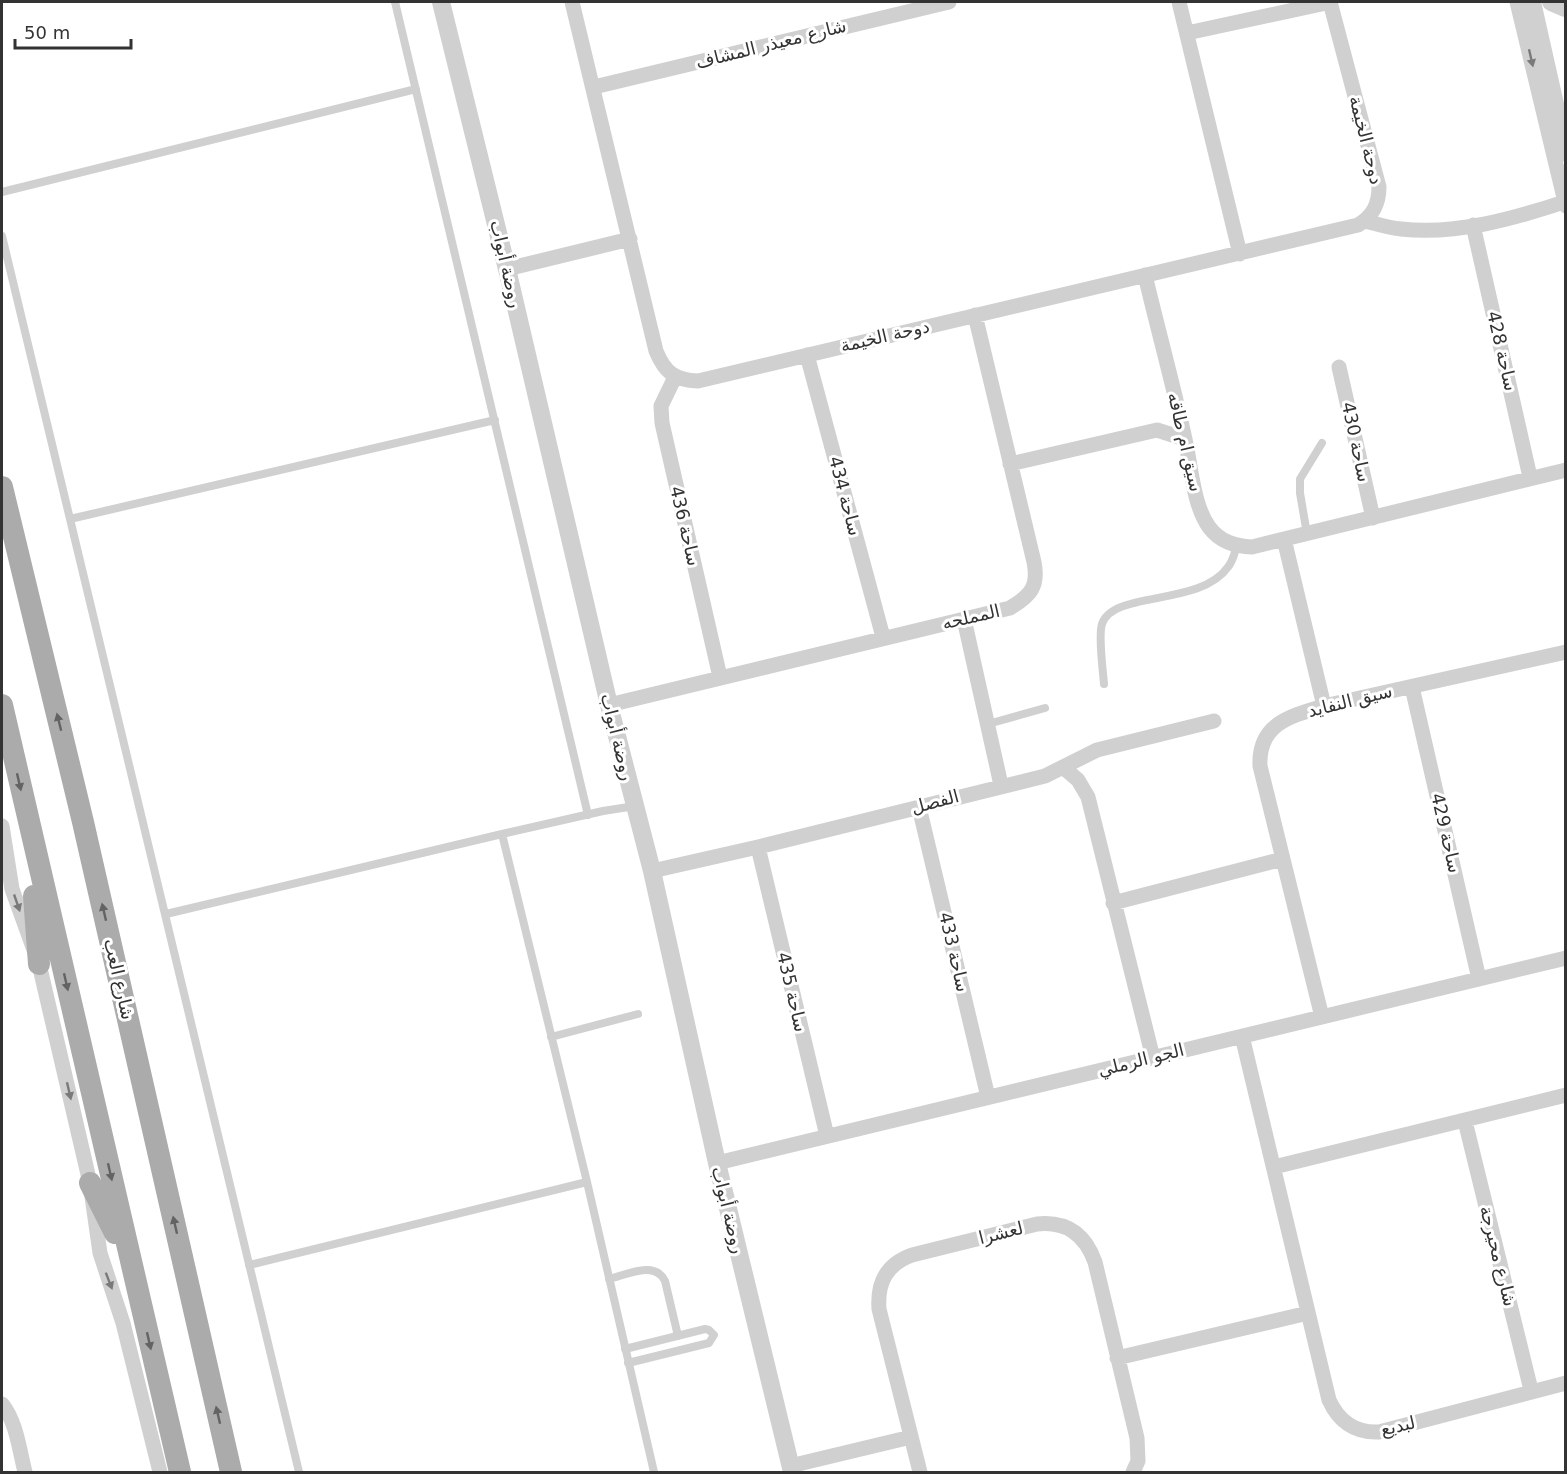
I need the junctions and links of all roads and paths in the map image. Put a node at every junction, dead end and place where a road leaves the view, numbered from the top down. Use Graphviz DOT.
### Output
graph roads {
  1 [pos="395,2"];
  2 [pos="441,2"];
  3 [pos="572,2"];
  4 [pos="949,2"];
  5 [pos="1179,2"];
  6 [pos="1330,2"];
  7 [pos="1517,2"];
  8 [pos="1546,2"];
  9 [pos="1534,10"];
  10 [pos="1187,33"];
  11 [pos="594,87"];
  12 [pos="416,89"];
  13 [pos="1566,153"];
  14 [pos="2,192"];
  15 [pos="1565,204"];
  16 [pos="1365,221"];
  17 [pos="1473,225"];
  18 [pos="2,236"];
  19 [pos="630,239"];
  20 [pos="1240,254"];
  21 [pos="507,269"];
  22 [pos="1145,275"];
  23 [pos="975,315"];
  24 [pos="807,355"];
  25 [pos="1340,366"];
  26 [pos="675,377"];
  27 [pos="1177,405"];
  28 [pos="495,420"];
  29 [pos="1157,430"];
  30 [pos="1185,439"];
  31 [pos="1322,443"];
  32 [pos="1010,464"];
  33 [pos="1566,470"];
  34 [pos="1530,477"];
  35 [pos="2,487"];
  36 [pos="1373,518"];
  37 [pos="70,519"];
  38 [pos="1307,534"];
  39 [pos="1284,539"];
  40 [pos="1237,546"];
  41 [pos="964,619"];
  42 [pos="883,638"];
  43 [pos="1566,652"];
  44 [pos="720,677"];
  45 [pos="1104,684"];
  46 [pos="1412,687"];
  47 [pos="2,705"];
  48 [pos="609,705"];
  49 [pos="1324,706"];
  50 [pos="1045,708"];
  51 [pos="1214,721"];
  52 [pos="988,724"];
  53 [pos="1064,768"];
  54 [pos="1001,785"];
  55 [pos="635,806"];
  56 [pos="919,807"];
  57 [pos="588,814"];
  58 [pos="29,823"];
  59 [pos="2,826"];
  60 [pos="501,834"];
  61 [pos="758,847"];
  62 [pos="1283,859"];
  63 [pos="652,871"];
  64 [pos="1113,903"];
  65 [pos="166,914"];
  66 [pos="1566,958"];
  67 [pos="39,964"];
  68 [pos="1479,979"];
  69 [pos="638,1014"];
  70 [pos="1322,1017"];
  71 [pos="1242,1036"];
  72 [pos="551,1037"];
  73 [pos="1153,1058"];
  74 [pos="1566,1095"];
  75 [pos="988,1097"];
  76 [pos="1465,1121"];
  77 [pos="827,1136"];
  78 [pos="717,1163"];
  79 [pos="1274,1167"];
  80 [pos="586,1182"];
  81 [pos="90,1183"];
  82 [pos="249,1265"];
  83 [pos="132,1269"];
  84 [pos="609,1279"];
  85 [pos="1308,1313"];
  86 [pos="678,1336"];
  87 [pos="625,1349"];
  88 [pos="1117,1358"];
  89 [pos="628,1363"];
  90 [pos="1566,1383"];
  91 [pos="1531,1390"];
  92 [pos="2,1404"];
  93 [pos="911,1437"];
  94 [pos="791,1469"];
  95 [pos="25,1473"];
  96 [pos="160,1473"];
  97 [pos="180,1473"];
  98 [pos="231,1473"];
  99 [pos="299,1473"];
  100 [pos="654,1473"];
  101 [pos="920,1473"];
  102 [pos="1133,1473"];
  1 -- 12 [label="lane"];
  2 -- 21 [label="street, روضة أبواب"];
  3 -- 11 [label="street"];
  4 -- 11 [label="street, شارع معيذر المشاف"];
  5 -- 10 [label="street"];
  6 -- 10 [label="street"];
  6 -- 16 [label="street, دوحة الخيمة"];
  7 -- 15 [label="street, one-way"];
  8 -- 9 [label="street"];
  9 -- 13 [label="street"];
  10 -- 20 [label="street"];
  11 -- 19 [label="street"];
  12 -- 14 [label="lane"];
  12 -- 28 [label="lane"];
  15 -- 17 [label="street"];
  16 -- 17 [label="street"];
  16 -- 20 [label="street, دوحة الخيمة"];
  17 -- 34 [label="street, ساحة 428"];
  18 -- 37 [label="lane"];
  19 -- 21 [label="street"];
  19 -- 26 [label="street"];
  20 -- 22 [label="street, دوحة الخيمة"];
  21 -- 48 [label="street, روضة أبواب"];
  22 -- 23 [label="street, دوحة الخيمة"];
  22 -- 27 [label="street, سيق ام طاقه"];
  23 -- 24 [label="street, دوحة الخيمة"];
  23 -- 32 [label="street, المملحه"];
  24 -- 26 [label="street, دوحة الخيمة"];
  24 -- 42 [label="street, ساحة 434"];
  25 -- 36 [label="street, ساحة 430"];
  26 -- 44 [label="street, ساحة 436"];
  27 -- 29 [label="street"];
  27 -- 30 [label="street, سيق ام طاقه"];
  28 -- 37 [label="lane"];
  28 -- 57 [label="lane"];
  29 -- 30 [label="street"];
  29 -- 32 [label="street"];
  30 -- 40 [label="street, سيق ام طاقه"];
  31 -- 38 [label="lane"];
  32 -- 41 [label="street, المملحه"];
  33 -- 34 [label="street"];
  34 -- 36 [label="street"];
  98 -- 35 [label="main road, شارع العب, one-way"];
  36 -- 38 [label="street"];
  37 -- 65 [label="lane"];
  38 -- 39 [label="street"];
  39 -- 40 [label="street"];
  39 -- 49 [label="street"];
  40 -- 45 [label="lane"];
  41 -- 42 [label="street, المملحه"];
  41 -- 52 [label="street"];
  42 -- 44 [label="street, المملحه"];
  43 -- 46 [label="street, سيق النفايد"];
  44 -- 48 [label="street, المملحه"];
  46 -- 49 [label="street, سيق النفايد"];
  46 -- 68 [label="street, ساحة 429"];
  47 -- 58 [label="main road, one-way"];
  48 -- 55 [label="street, روضة أبواب"];
  49 -- 62 [label="street, سيق النفايد"];
  50 -- 52 [label="lane"];
  51 -- 53 [label="street, الفصل"];
  52 -- 54 [label="street"];
  53 -- 54 [label="street, الفصل"];
  53 -- 64 [label="street"];
  54 -- 56 [label="street, الفصل"];
  55 -- 57 [label="lane"];
  55 -- 63 [label="street, روضة أبواب"];
  56 -- 61 [label="street, الفصل"];
  56 -- 75 [label="street, ساحة 433"];
  57 -- 60 [label="lane"];
  58 -- 67 [label="main road"];
  58 -- 83 [label="main road, one-way"];
  59 -- 67 [label="street, one-way"];
  60 -- 65 [label="lane"];
  60 -- 72 [label="lane"];
  61 -- 63 [label="street, الفصل"];
  61 -- 77 [label="street, ساحة 435"];
  62 -- 64 [label="street"];
  62 -- 70 [label="street, سيق النفايد"];
  63 -- 78 [label="street, روضة أبواب"];
  64 -- 73 [label="street"];
  65 -- 82 [label="lane"];
  66 -- 68 [label="street, الجو الرملي"];
  67 -- 81 [label="street, one-way"];
  68 -- 70 [label="street, الجو الرملي"];
  69 -- 72 [label="lane"];
  70 -- 71 [label="street, الجو الرملي"];
  71 -- 73 [label="street, الجو الرملي"];
  71 -- 79 [label="street, لبديع"];
  72 -- 80 [label="lane"];
  73 -- 75 [label="street, الجو الرملي"];
  74 -- 76 [label="street"];
  75 -- 77 [label="street, الجو الرملي"];
  76 -- 79 [label="street"];
  76 -- 91 [label="street, شارع محيرجة"];
  77 -- 78 [label="street, الجو الرملي"];
  78 -- 94 [label="street, روضة أبواب"];
  79 -- 85 [label="street, لبديع"];
  80 -- 82 [label="lane"];
  80 -- 84 [label="lane"];
  81 -- 83 [label="main road"];
  81 -- 96 [label="street, one-way"];
  82 -- 99 [label="lane"];
  83 -- 97 [label="main road, one-way"];
  84 -- 86 [label="lane"];
  84 -- 87 [label="lane"];
  85 -- 88 [label="street"];
  85 -- 91 [label="street, لبديع"];
  86 -- 87 [label="lane"];
  86 -- 89 [label="lane"];
  87 -- 89 [label="lane"];
  88 -- 93 [label="street, لعشرا"];
  88 -- 102 [label="street, لعشرا"];
  89 -- 100 [label="lane"];
  90 -- 91 [label="street, لبديع"];
  92 -- 95 [label="street"];
  93 -- 94 [label="street"];
  93 -- 101 [label="street, لعشرا"];
}
